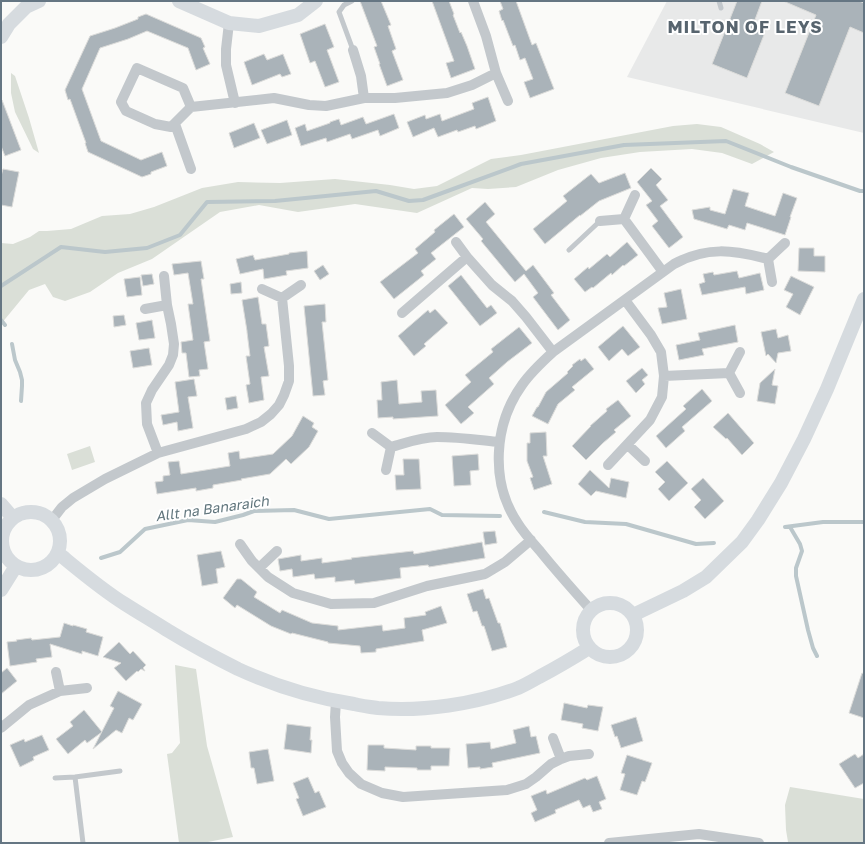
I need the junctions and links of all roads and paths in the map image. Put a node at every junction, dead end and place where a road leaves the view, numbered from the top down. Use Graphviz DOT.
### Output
graph roads {
  1 [pos="39,1"];
  2 [pos="179,1"];
  3 [pos="316,1"];
  4 [pos="352,1"];
  5 [pos="474,1"];
  6 [pos="719,1"];
  7 [pos="721,8"];
  8 [pos="229,23"];
  9 [pos="1,37"];
  10 [pos="353,50"];
  11 [pos="496,73"];
  12 [pos="364,98"];
  13 [pos="508,100"];
  14 [pos="235,103"];
  15 [pos="191,107"];
  16 [pos="175,124"];
  17 [pos="191,169"];
  18 [pos="635,195"];
  19 [pos="624,219"];
  20 [pos="600,221"];
  21 [pos="456,242"];
  22 [pos="785,243"];
  23 [pos="569,250"];
  24 [pos="467,257"];
  25 [pos="768,259"];
  26 [pos="663,272"];
  27 [pos="164,276"];
  28 [pos="772,282"];
  29 [pos="301,285"];
  30 [pos="262,289"];
  31 [pos="282,298"];
  32 [pos="864,299"];
  33 [pos="625,300"];
  34 [pos="167,305"];
  35 [pos="145,309"];
  36 [pos="402,313"];
  37 [pos="553,352"];
  38 [pos="740,352"];
  39 [pos="729,373"];
  40 [pos="664,376"];
  41 [pos="740,393"];
  42 [pos="372,433"];
  43 [pos="500,442"];
  44 [pos="628,445"];
  45 [pos="391,447"];
  46 [pos="158,453"];
  47 [pos="645,462"];
  48 [pos="608,465"];
  49 [pos="386,470"];
  50 [pos="1,504"];
  51 [pos="13,518"];
  52 [pos="52,520"];
  53 [pos="531,540"];
  54 [pos="240,544"];
  55 [pos="277,551"];
  56 [pos="58,553"];
  57 [pos="16,566"];
  58 [pos="259,568"];
  59 [pos="1,590"];
  60 [pos="591,610"];
  61 [pos="633,615"];
  62 [pos="589,648"];
  63 [pos="56,672"];
  64 [pos="87,688"];
  65 [pos="60,691"];
  66 [pos="336,701"];
  67 [pos="1,728"];
  68 [pos="553,738"];
  69 [pos="588,754"];
  70 [pos="561,759"];
  71 [pos="120,771"];
  72 [pos="75,777"];
  73 [pos="55,778"];
  74 [pos="83,843"];
  75 [pos="609,843"];
  76 [pos="759,843"];
  1 -- 9 [label="street"];
  2 -- 8 [label="street"];
  3 -- 8 [label="street"];
  4 -- 10 [label="lane"];
  5 -- 11 [label="street"];
  6 -- 7 [label="lane"];
  8 -- 14 [label="street"];
  10 -- 12 [label="street"];
  11 -- 12 [label="street"];
  11 -- 13 [label="street"];
  12 -- 14 [label="street"];
  14 -- 15 [label="street"];
  15 -- 16 [label="street"];
  15 -- 16 [label="street"];
  16 -- 17 [label="street"];
  18 -- 19 [label="street"];
  19 -- 20 [label="street"];
  19 -- 26 [label="street"];
  20 -- 23 [label="lane"];
  21 -- 24 [label="street"];
  22 -- 25 [label="street"];
  24 -- 36 [label="street"];
  24 -- 37 [label="street"];
  25 -- 26 [label="street"];
  25 -- 28 [label="street"];
  26 -- 33 [label="street"];
  27 -- 34 [label="street"];
  29 -- 31 [label="street"];
  30 -- 31 [label="street"];
  31 -- 46 [label="street"];
  32 -- 61 [label="street"];
  33 -- 37 [label="street"];
  33 -- 40 [label="street"];
  34 -- 35 [label="street"];
  34 -- 46 [label="street"];
  37 -- 43 [label="street"];
  38 -- 39 [label="street"];
  39 -- 40 [label="street"];
  39 -- 41 [label="street"];
  40 -- 44 [label="street"];
  42 -- 45 [label="street"];
  43 -- 45 [label="street"];
  43 -- 53 [label="street"];
  44 -- 47 [label="street"];
  44 -- 48 [label="street"];
  45 -- 49 [label="street"];
  46 -- 52 [label="street"];
  50 -- 51 [label="street"];
  51 -- 52 [label="street"];
  51 -- 57 [label="street"];
  52 -- 56 [label="street"];
  53 -- 58 [label="street"];
  53 -- 60 [label="street"];
  54 -- 58 [label="street"];
  55 -- 58 [label="street"];
  56 -- 57 [label="street"];
  56 -- 66 [label="street"];
  57 -- 59 [label="street"];
  60 -- 61 [label="street"];
  60 -- 62 [label="street"];
  61 -- 62 [label="street"];
  62 -- 66 [label="street"];
  63 -- 65 [label="street"];
  64 -- 65 [label="street"];
  65 -- 67 [label="street"];
  66 -- 70 [label="street"];
  68 -- 70 [label="street"];
  69 -- 70 [label="street"];
  71 -- 72 [label="lane"];
  72 -- 73 [label="lane"];
  72 -- 74 [label="lane"];
  75 -- 76 [label="street"];
}
